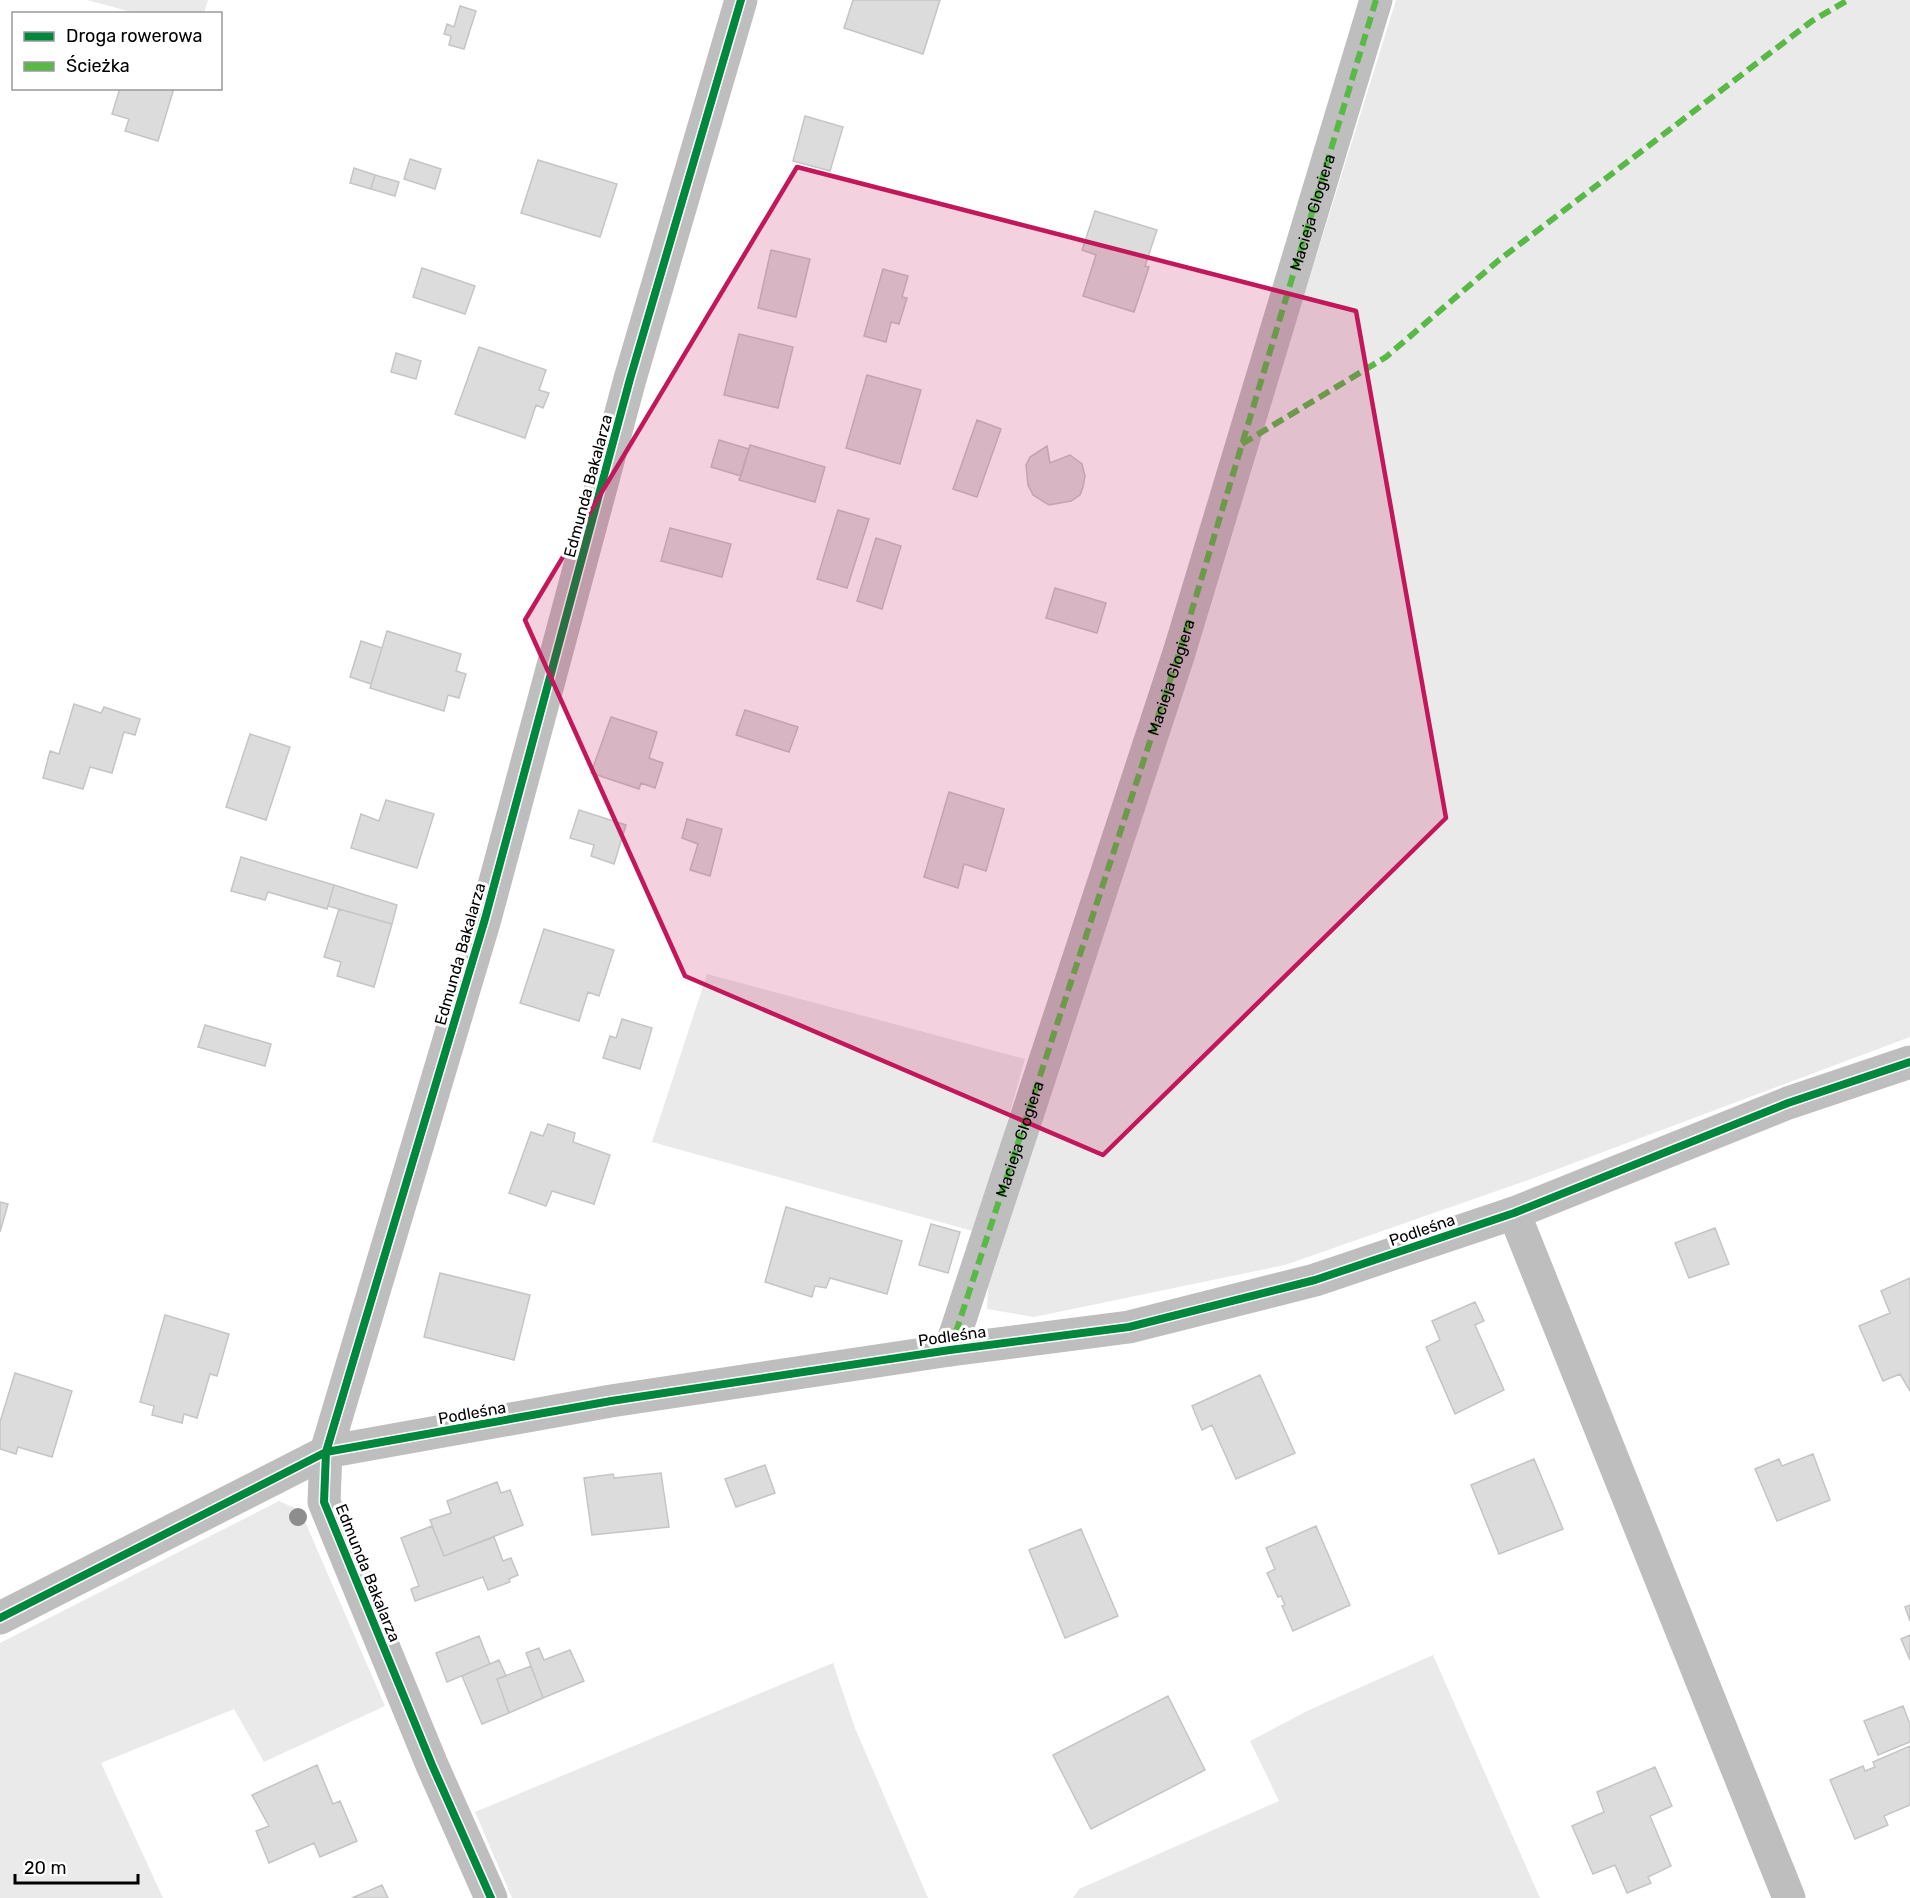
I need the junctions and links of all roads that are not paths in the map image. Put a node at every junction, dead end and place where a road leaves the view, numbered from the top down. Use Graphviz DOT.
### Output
graph roads {
  1 [pos="741,0"];
  2 [pos="1376,0"];
  3 [pos="1910,1062"];
  4 [pos="1514,1213"];
  5 [pos="950,1350"];
  6 [pos="326,1452"];
  7 [pos="0,1618"];
  8 [pos="490,1898"];
  9 [pos="1789,1898"];
  1 -- 6 [label="street, Edmunda Bakalarza"];
  2 -- 5 [label="street, Macieja Glogiera"];
  3 -- 4 [label="street, Podleśna"];
  4 -- 5 [label="street, Podleśna"];
  4 -- 9 [label="street"];
  5 -- 6 [label="street, Podleśna"];
  6 -- 7 [label="street, Podleśna"];
  6 -- 8 [label="street, Edmunda Bakalarza"];
}
